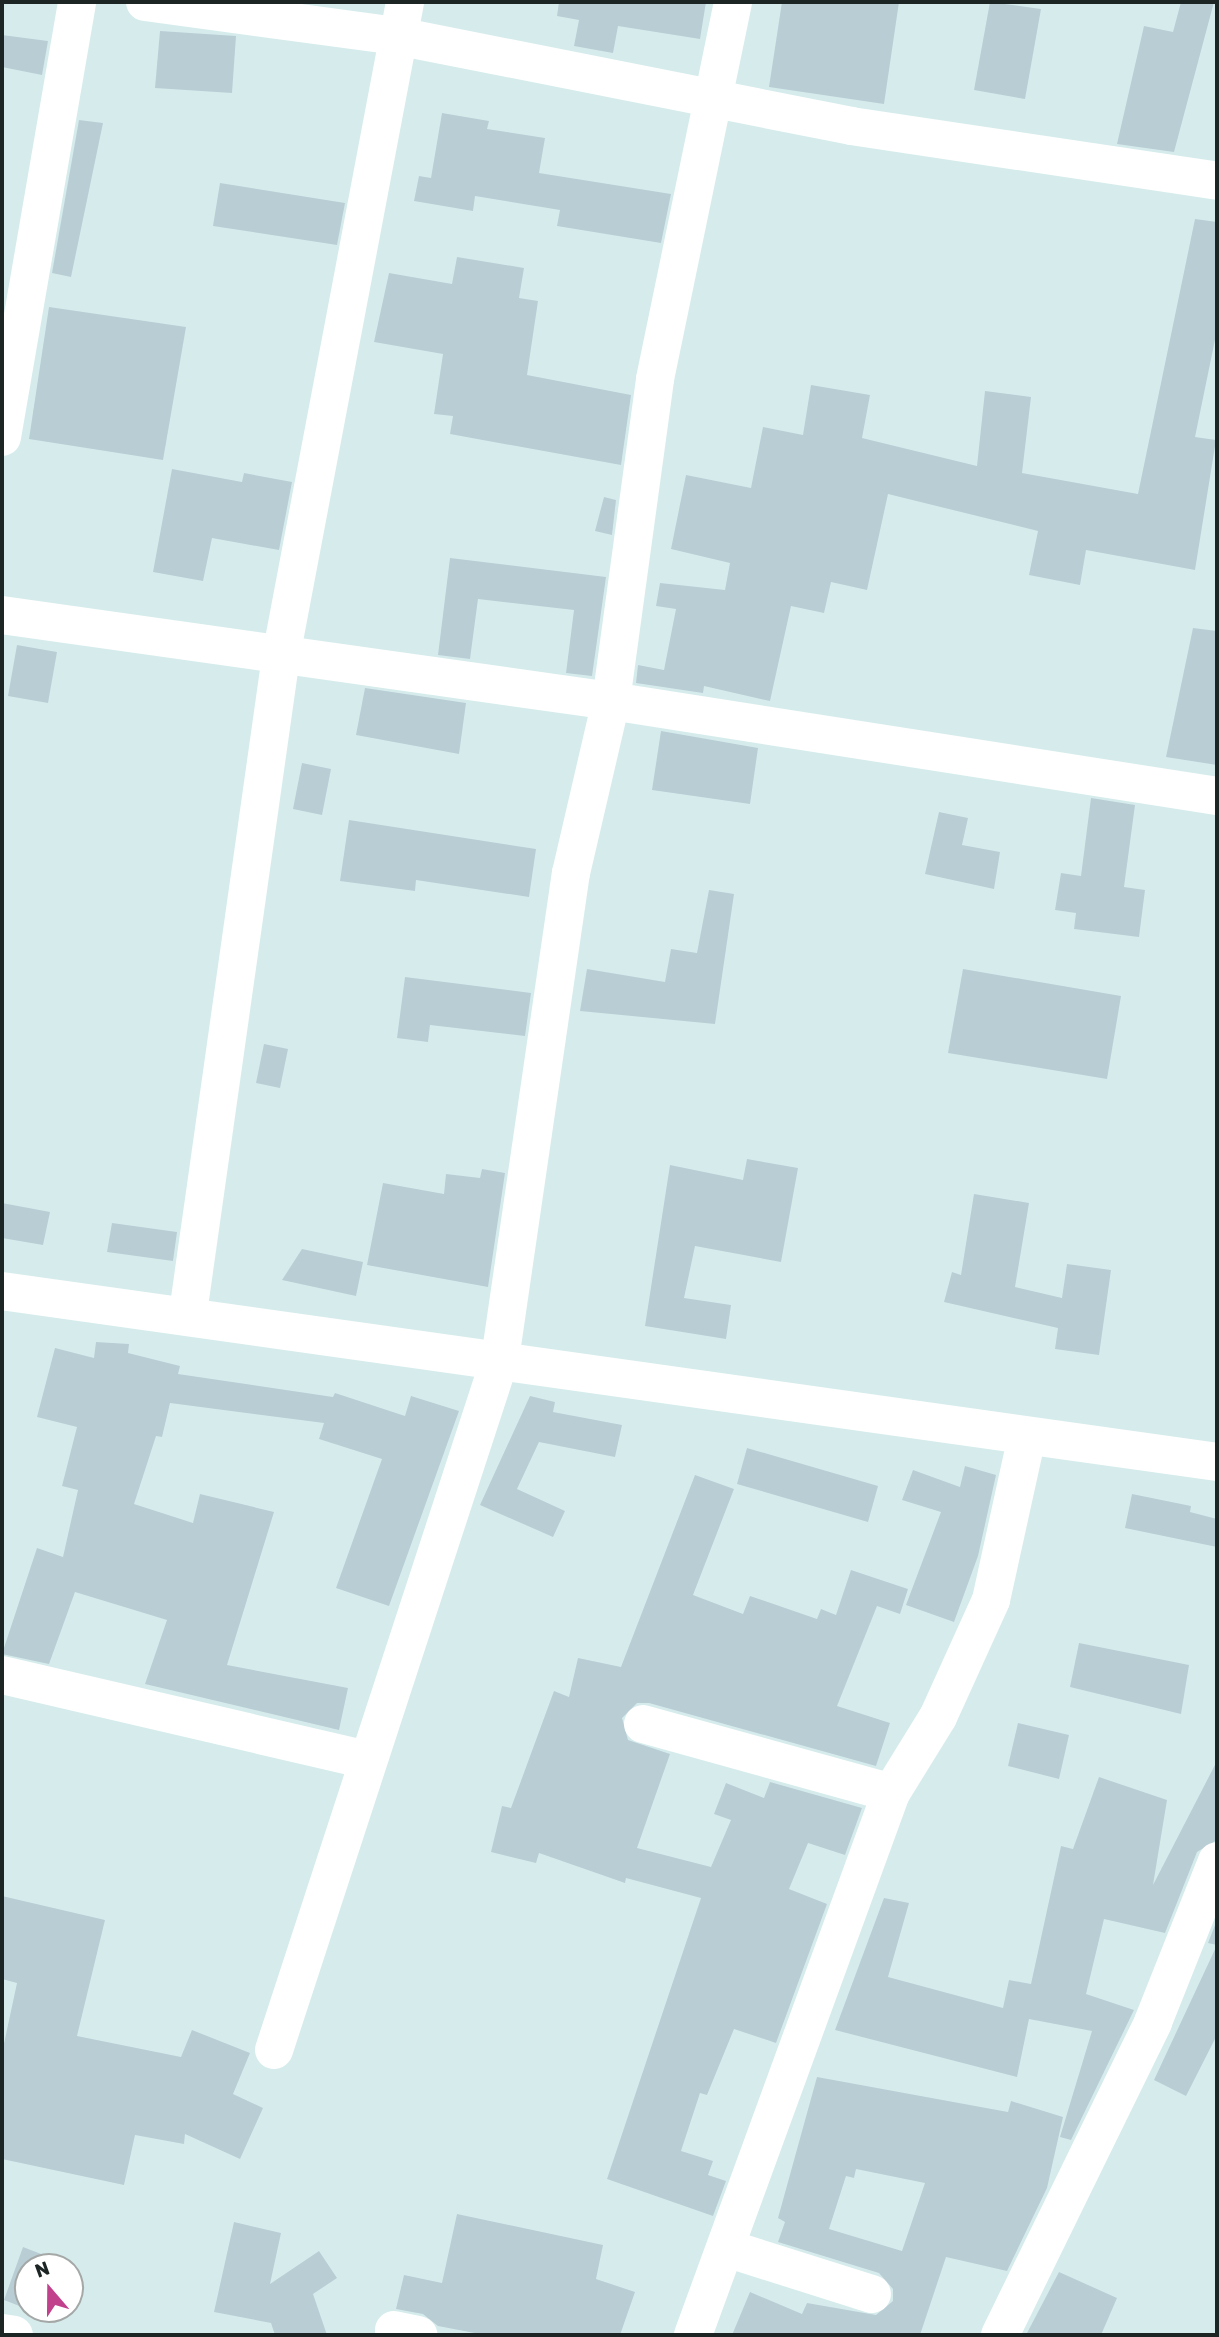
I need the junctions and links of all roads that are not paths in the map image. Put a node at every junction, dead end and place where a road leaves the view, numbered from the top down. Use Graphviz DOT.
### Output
graph roads {
  1 [pos="77,2"];
  2 [pos="145,2"];
  3 [pos="733,2"];
  4 [pos="401,19"];
  5 [pos="717,99"];
  6 [pos="1217,181"];
  7 [pos="2,437"];
  8 [pos="2,615"];
  9 [pos="281,656"];
  10 [pos="611,701"];
  11 [pos="1217,796"];
  12 [pos="2,1290"];
  13 [pos="188,1313"];
  14 [pos="500,1359"];
  15 [pos="1027,1436"];
  16 [pos="1217,1462"];
  17 [pos="2,1675"];
  18 [pos="643,1724"];
  19 [pos="367,1760"];
  20 [pos="891,1793"];
  21 [pos="1217,1861"];
  22 [pos="274,2050"];
  23 [pos="726,2248"];
  24 [pos="872,2294"];
  25 [pos="2,2333"];
  26 [pos="14,2335"];
  27 [pos="693,2335"];
  28 [pos="1000,2335"];
  1 -- 7 [label="street"];
  2 -- 4 [label="street"];
  3 -- 5 [label="street"];
  4 -- 5 [label="street"];
  4 -- 9 [label="street"];
  5 -- 6 [label="street"];
  5 -- 10 [label="street"];
  8 -- 9 [label="street"];
  9 -- 10 [label="street"];
  9 -- 13 [label="street"];
  10 -- 11 [label="street"];
  10 -- 14 [label="street"];
  12 -- 13 [label="street"];
  13 -- 14 [label="street"];
  14 -- 15 [label="street"];
  14 -- 19 [label="street"];
  15 -- 16 [label="street"];
  15 -- 20 [label="street"];
  17 -- 19 [label="street"];
  18 -- 20 [label="street"];
  19 -- 22 [label="street"];
  20 -- 23 [label="street"];
  21 -- 28 [label="street"];
  23 -- 24 [label="street"];
  23 -- 27 [label="street"];
  25 -- 26 [label="street"];
}
